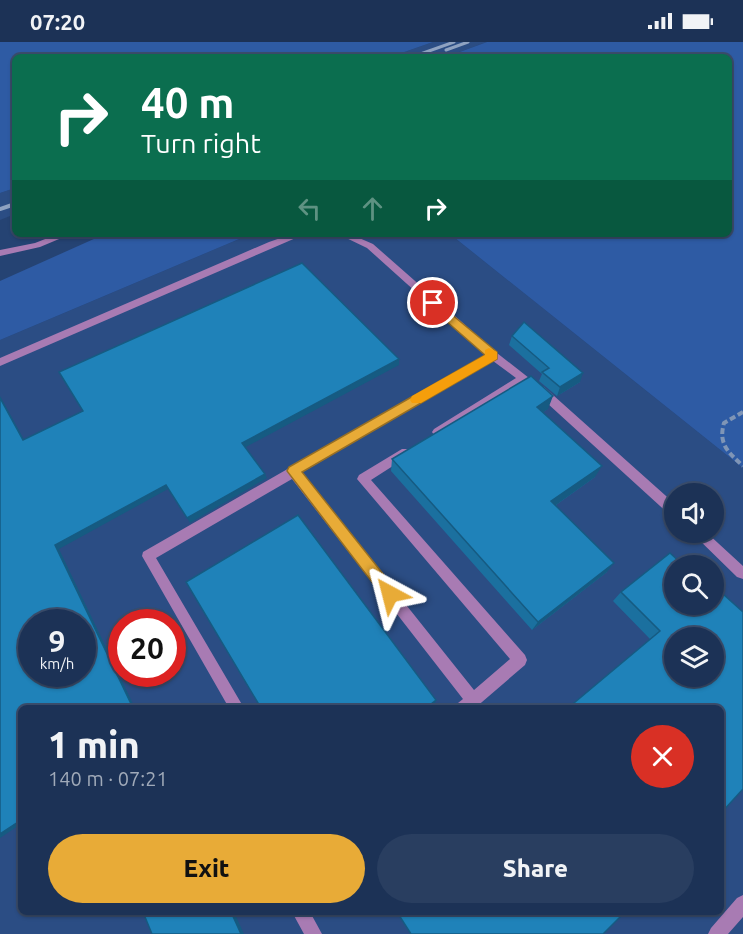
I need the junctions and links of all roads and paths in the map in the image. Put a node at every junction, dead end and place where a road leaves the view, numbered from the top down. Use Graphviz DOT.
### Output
graph roads {
  1 [pos="60,237"];
  2 [pos="292,237"];
  3 [pos="351,237"];
  4 [pos="0,253"];
  5 [pos="493,356"];
  6 [pos="0,362"];
  7 [pos="524,378"];
  8 [pos="743,412"];
  9 [pos="743,466"];
  10 [pos="293,471"];
  11 [pos="664,502"];
  12 [pos="709,543"];
  13 [pos="742,573"];
  14 [pos="468,704"];
  15 [pos="235,705"];
  16 [pos="743,904"];
  17 [pos="303,915"];
  18 [pos="313,934"];
  19 [pos="717,934"];
  1 -- 4 [label="lane"];
  2 -- 6 [label="lane"];
  3 -- 5 [label="lane"];
  5 -- 7 [label="lane"];
  5 -- 10 [label="lane"];
  7 -- 11 [label="lane"];
  7 -- 14 [label="lane"];
  8 -- 9 [label="path"];
  10 -- 14 [label="lane"];
  10 -- 15 [label="lane"];
  12 -- 13 [label="lane"];
  16 -- 19 [label="lane"];
  17 -- 18 [label="lane"];
}
